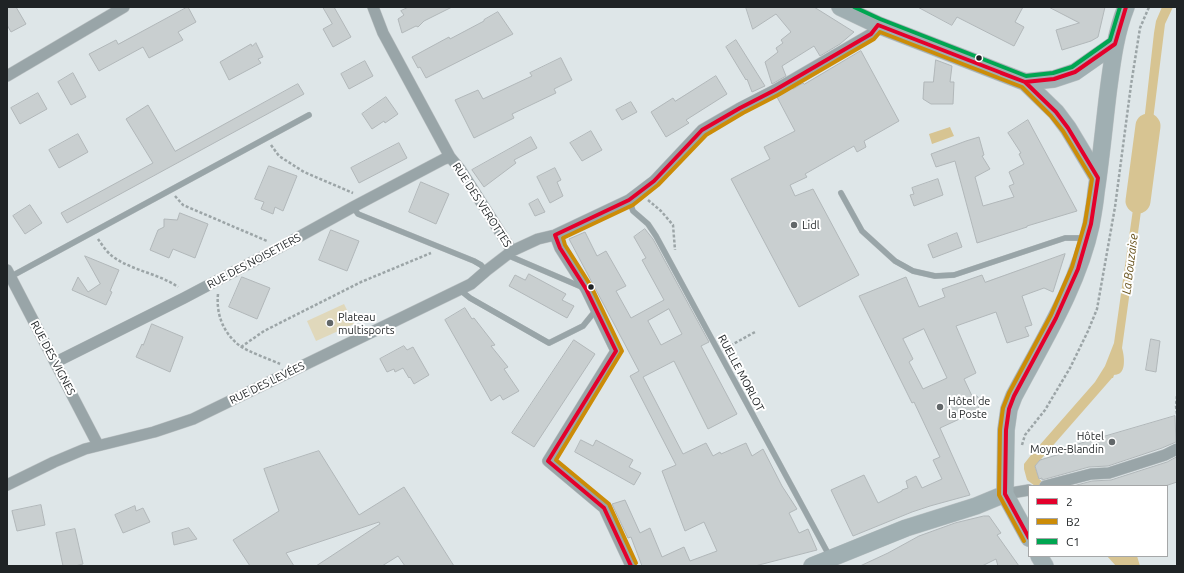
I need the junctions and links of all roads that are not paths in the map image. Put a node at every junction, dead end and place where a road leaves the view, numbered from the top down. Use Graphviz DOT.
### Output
graph roads {
  1 [pos="124,7"];
  2 [pos="373,7"];
  3 [pos="840,7"];
  4 [pos="1126,7"];
  5 [pos="878,25"];
  6 [pos="1115,44"];
  7 [pos="7,76"];
  8 [pos="1025,82"];
  9 [pos="310,114"];
  10 [pos="450,157"];
  11 [pos="1098,178"];
  12 [pos="841,193"];
  13 [pos="629,200"];
  14 [pos="358,205"];
  15 [pos="555,235"];
  16 [pos="1088,239"];
  17 [pos="510,253"];
  18 [pos="486,271"];
  19 [pos="9,274"];
  20 [pos="586,289"];
  21 [pos="460,290"];
  22 [pos="596,310"];
  23 [pos="56,362"];
  24 [pos="98,445"];
  25 [pos="1177,449"];
  26 [pos="7,485"];
  27 [pos="1047,485"];
  28 [pos="1028,490"];
  29 [pos="1005,494"];
  30 [pos="1028,536"];
  31 [pos="1040,557"];
  32 [pos="831,559"];
  33 [pos="631,566"];
  34 [pos="812,566"];
  35 [pos="1045,566"];
  1 -- 7 [label="street"];
  2 -- 10 [label="street, RUE DES VEROTTES"];
  3 -- 5 [label="main road"];
  4 -- 6 [label="main road"];
  5 -- 8 [label="main road"];
  5 -- 13 [label="street, RUE DES VEROTTES"];
  6 -- 8 [label="main road"];
  6 -- 11 [label="main road"];
  8 -- 11 [label="main road"];
  9 -- 19 [label="lane"];
  10 -- 14 [label="street, RUE DES NOISETIERS"];
  10 -- 17 [label="street, RUE DES VEROTTES"];
  11 -- 16 [label="main road"];
  12 -- 16 [label="lane"];
  13 -- 15 [label="street, RUE DES VEROTTES"];
  13 -- 32 [label="lane, RUELLE MORLOT"];
  14 -- 18 [label="lane"];
  14 -- 23 [label="street, RUE DES NOISETIERS"];
  15 -- 17 [label="street, RUE DES VEROTTES"];
  15 -- 20 [label="street"];
  16 -- 29 [label="main road"];
  17 -- 18 [label="street, RUE DES LEVÉES"];
  17 -- 20 [label="lane"];
  18 -- 21 [label="street, RUE DES LEVÉES"];
  19 -- 23 [label="street, RUE DES VIGNES"];
  20 -- 22 [label="street"];
  21 -- 22 [label="lane"];
  21 -- 24 [label="street, RUE DES LEVÉES"];
  22 -- 33 [label="street"];
  23 -- 24 [label="street, RUE DES VIGNES"];
  24 -- 26 [label="street, RUE DES LEVÉES"];
  25 -- 27 [label="street"];
  28 -- 29 [label="street"];
  29 -- 30 [label="main road"];
  29 -- 32 [label="main road"];
  31 -- 35 [label="main road"];
  32 -- 34 [label="main road"];
}
